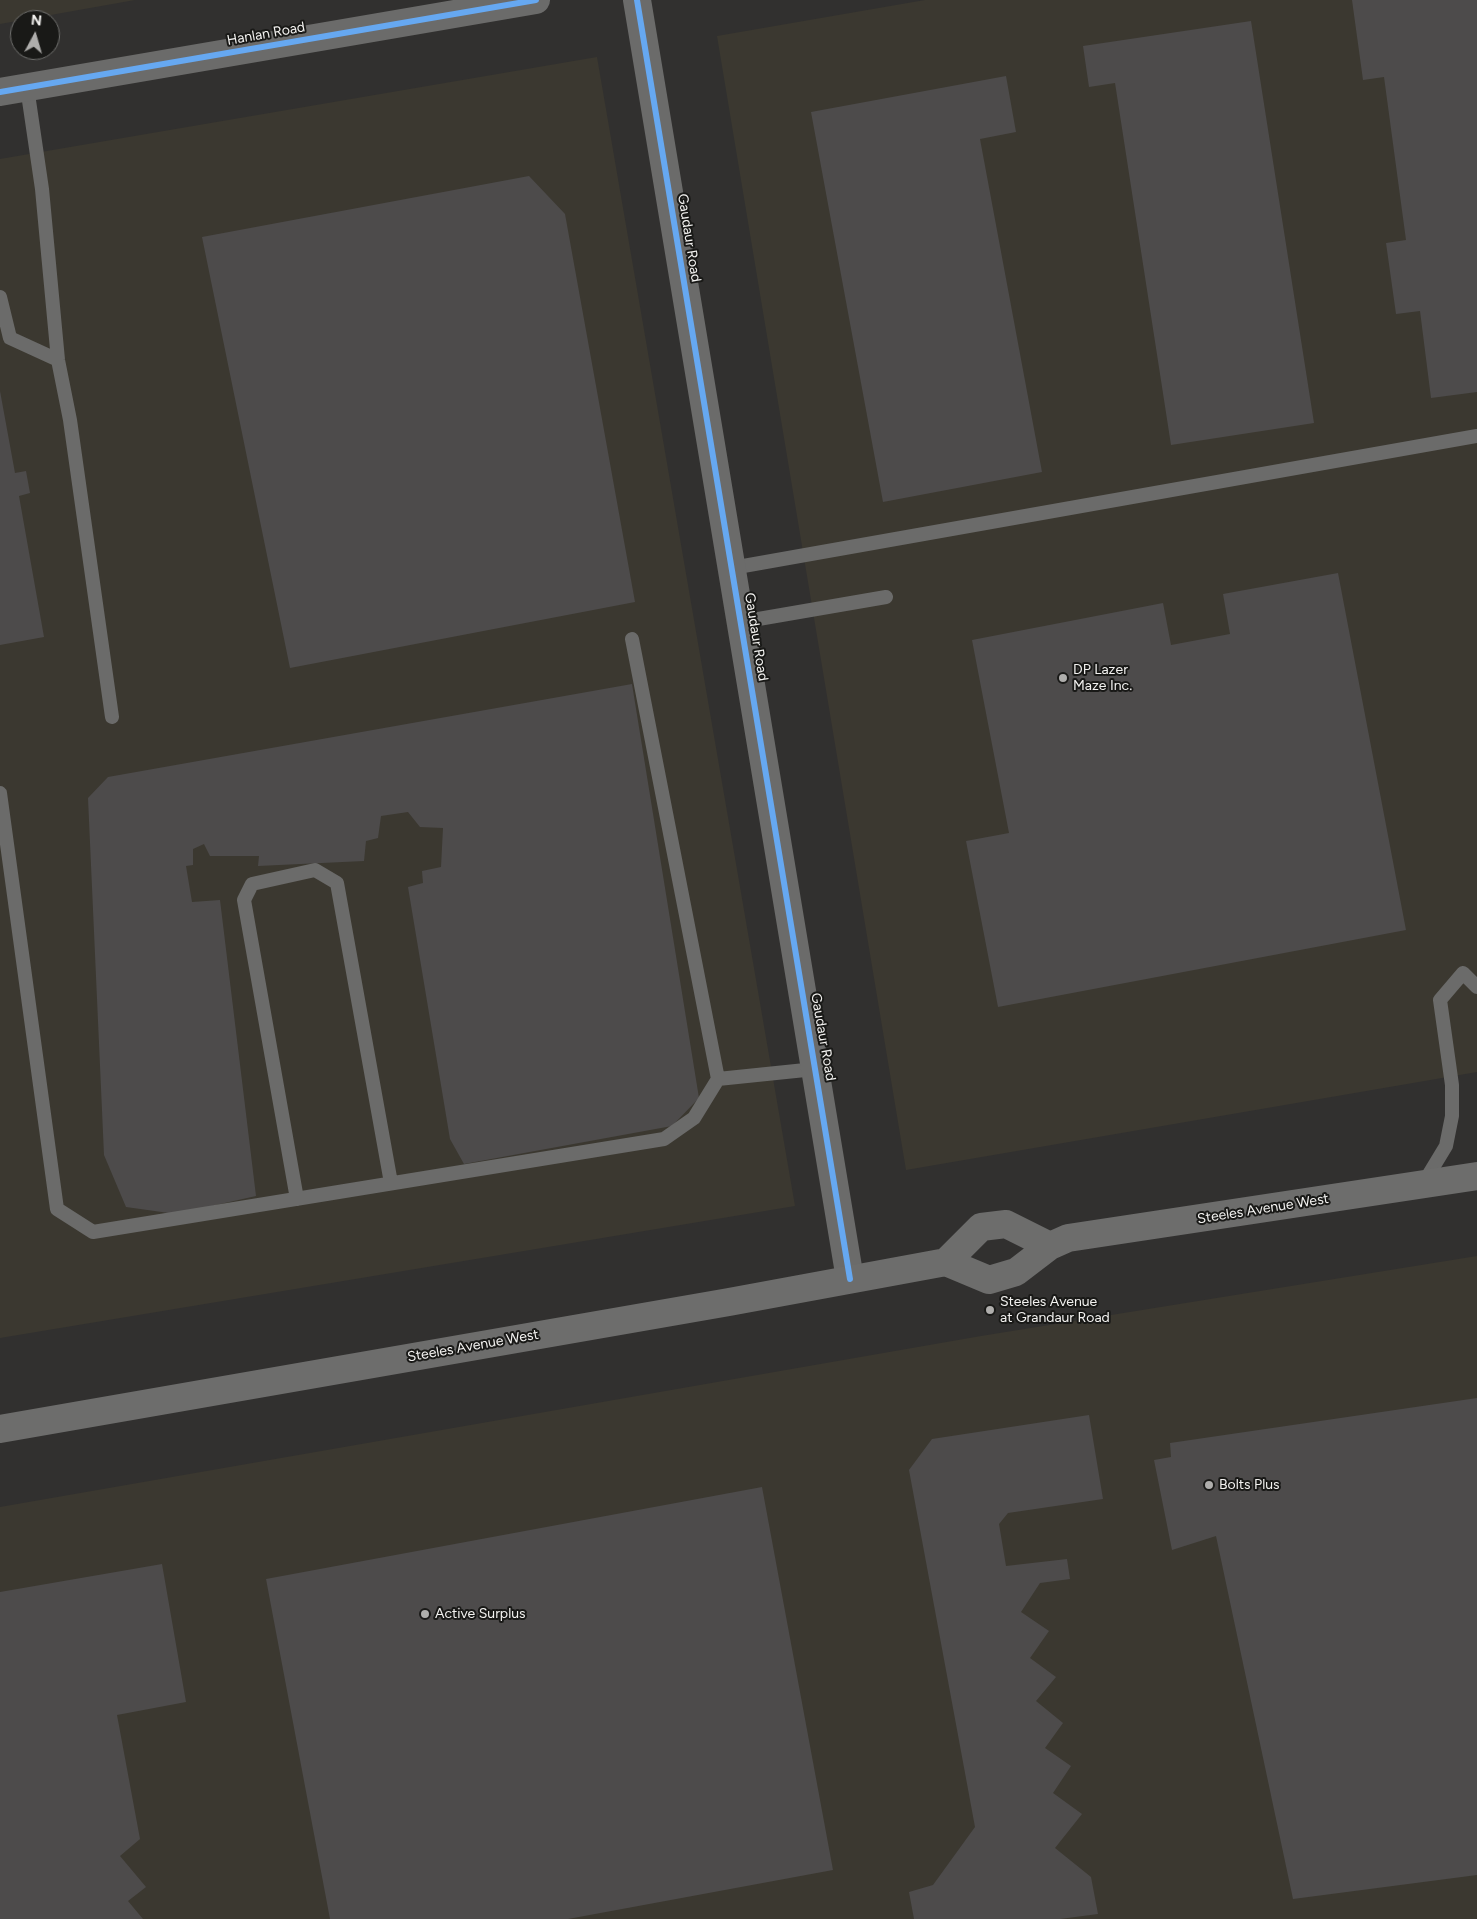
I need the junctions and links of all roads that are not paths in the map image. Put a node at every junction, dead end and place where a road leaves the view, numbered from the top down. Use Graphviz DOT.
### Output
graph roads {
  1 [pos="536,0"];
  2 [pos="637,0"];
  3 [pos="27,87"];
  4 [pos="0,92"];
  5 [pos="0,297"];
  6 [pos="58,360"];
  7 [pos="1477,436"];
  8 [pos="732,568"];
  9 [pos="886,597"];
  10 [pos="741,622"];
  11 [pos="632,639"];
  12 [pos="112,717"];
  13 [pos="0,793"];
  14 [pos="1477,986"];
  15 [pos="815,1068"];
  16 [pos="718,1079"];
  17 [pos="1477,1176"];
  18 [pos="391,1183"];
  19 [pos="1423,1184"];
  20 [pos="297,1199"];
  21 [pos="1050,1246"];
  22 [pos="946,1262"];
  23 [pos="850,1279"];
  24 [pos="0,1429"];
  1 -- 3 [label="street, Hanlan Road"];
  2 -- 8 [label="street, Gaudaur Road"];
  3 -- 4 [label="street, Hanlan Road"];
  3 -- 6 [label="lane"];
  5 -- 6 [label="lane"];
  6 -- 12 [label="lane"];
  7 -- 8 [label="lane"];
  8 -- 10 [label="street, Gaudaur Road"];
  9 -- 10 [label="lane"];
  10 -- 15 [label="street, Gaudaur Road"];
  11 -- 16 [label="lane"];
  13 -- 20 [label="lane"];
  14 -- 19 [label="lane"];
  15 -- 16 [label="lane"];
  15 -- 23 [label="street, Gaudaur Road"];
  16 -- 18 [label="lane"];
  17 -- 19 [label="main road, Steeles Avenue West"];
  18 -- 20 [label="lane"];
  18 -- 20 [label="lane"];
  19 -- 21 [label="main road, Steeles Avenue West"];
  21 -- 22 [label="main road, Steeles Avenue West"];
  21 -- 22 [label="main road"];
  22 -- 23 [label="main road, Steeles Avenue West"];
  23 -- 24 [label="main road, Steeles Avenue West"];
}
